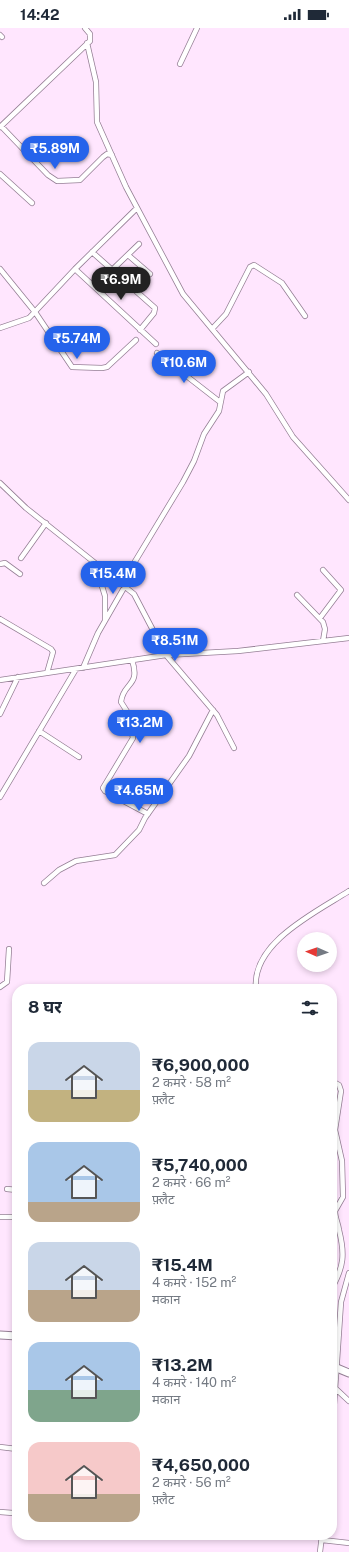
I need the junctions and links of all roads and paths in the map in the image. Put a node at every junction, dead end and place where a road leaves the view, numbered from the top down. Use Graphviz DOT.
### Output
graph roads {
  1 [pos="85,28"];
  2 [pos="198,28"];
  3 [pos="88,43"];
  4 [pos="180,64"];
  5 [pos="0,126"];
  6 [pos="112,155"];
  7 [pos="0,174"];
  8 [pos="32,203"];
  9 [pos="137,208"];
  10 [pos="139,244"];
  11 [pos="92,252"];
  12 [pos="128,255"];
  13 [pos="0,269"];
  14 [pos="75,269"];
  15 [pos="112,270"];
  16 [pos="150,274"];
  17 [pos="35,312"];
  18 [pos="305,316"];
  19 [pos="0,328"];
  20 [pos="212,329"];
  21 [pos="140,330"];
  22 [pos="136,340"];
  23 [pos="156,344"];
  24 [pos="157,353"];
  25 [pos="249,372"];
  26 [pos="220,402"];
  27 [pos="0,483"];
  28 [pos="349,500"];
  29 [pos="46,523"];
  30 [pos="21,558"];
  31 [pos="0,564"];
  32 [pos="104,570"];
  33 [pos="323,570"];
  34 [pos="20,574"];
  35 [pos="123,584"];
  36 [pos="297,595"];
  37 [pos="320,618"];
  38 [pos="0,619"];
  39 [pos="105,620"];
  40 [pos="349,638"];
  41 [pos="323,641"];
  42 [pos="166,655"];
  43 [pos="132,660"];
  44 [pos="83,668"];
  45 [pos="76,669"];
  46 [pos="47,673"];
  47 [pos="18,677"];
  48 [pos="0,680"];
  49 [pos="213,710"];
  50 [pos="0,714"];
  51 [pos="39,731"];
  52 [pos="234,748"];
  53 [pos="79,757"];
  54 [pos="0,797"];
  55 [pos="148,814"];
  56 [pos="44,883"];
  57 [pos="349,891"];
  58 [pos="9,949"];
  59 [pos="257,984"];
  60 [pos="0,987"];
  61 [pos="337,1084"];
  62 [pos="337,1117"];
  63 [pos="337,1139"];
  64 [pos="7,1189"];
  65 [pos="12,1190"];
  66 [pos="337,1207"];
  67 [pos="0,1217"];
  68 [pos="12,1217"];
  69 [pos="337,1220"];
  70 [pos="349,1273"];
  71 [pos="337,1279"];
  72 [pos="0,1335"];
  73 [pos="12,1336"];
  74 [pos="337,1345"];
  75 [pos="337,1368"];
  76 [pos="349,1373"];
  77 [pos="337,1390"];
  78 [pos="349,1400"];
  79 [pos="0,1448"];
  80 [pos="12,1449"];
  81 [pos="0,1512"];
  82 [pos="12,1513"];
  83 [pos="322,1540"];
  84 [pos="336,1540"];
  85 [pos="349,1543"];
  86 [pos="320,1552"];
  1 -- 3 [label="street"];
  2 -- 4 [label="street"];
  3 -- 5 [label="street"];
  3 -- 6 [label="street"];
  5 -- 6 [label="street"];
  6 -- 9 [label="street"];
  7 -- 8 [label="street"];
  9 -- 11 [label="street"];
  9 -- 20 [label="street"];
  10 -- 12 [label="street"];
  11 -- 14 [label="street"];
  11 -- 15 [label="street"];
  12 -- 15 [label="street"];
  12 -- 16 [label="street"];
  13 -- 17 [label="street"];
  14 -- 17 [label="street"];
  14 -- 21 [label="street"];
  15 -- 21 [label="street"];
  17 -- 19 [label="street"];
  17 -- 22 [label="street"];
  18 -- 20 [label="street"];
  20 -- 25 [label="street"];
  21 -- 23 [label="street"];
  24 -- 26 [label="street"];
  25 -- 26 [label="street"];
  25 -- 28 [label="street"];
  26 -- 35 [label="street"];
  27 -- 29 [label="street"];
  29 -- 30 [label="street"];
  29 -- 32 [label="street"];
  31 -- 34 [label="street"];
  32 -- 35 [label="street"];
  32 -- 39 [label="street"];
  33 -- 37 [label="street"];
  35 -- 39 [label="street"];
  35 -- 42 [label="street"];
  36 -- 37 [label="street"];
  37 -- 41 [label="street"];
  38 -- 46 [label="street"];
  39 -- 44 [label="street"];
  40 -- 41 [label="street"];
  41 -- 42 [label="street"];
  42 -- 43 [label="street"];
  42 -- 49 [label="street"];
  43 -- 44 [label="street"];
  43 -- 55 [label="street"];
  44 -- 45 [label="street"];
  45 -- 46 [label="street"];
  45 -- 51 [label="street"];
  46 -- 47 [label="street"];
  47 -- 48 [label="street"];
  47 -- 50 [label="street"];
  49 -- 52 [label="street"];
  49 -- 55 [label="street"];
  51 -- 53 [label="street"];
  51 -- 54 [label="street"];
  55 -- 56 [label="street"];
  57 -- 59 [label="street"];
  58 -- 60 [label="street"];
  61 -- 62 [label="street"];
  63 -- 66 [label="street"];
  64 -- 65 [label="street"];
  67 -- 68 [label="street"];
  69 -- 71 [label="street"];
  70 -- 74 [label="street"];
  72 -- 73 [label="street"];
  75 -- 76 [label="street"];
  77 -- 78 [label="street"];
  79 -- 80 [label="street"];
  81 -- 82 [label="street"];
  83 -- 86 [label="street"];
  84 -- 85 [label="street"];
}
